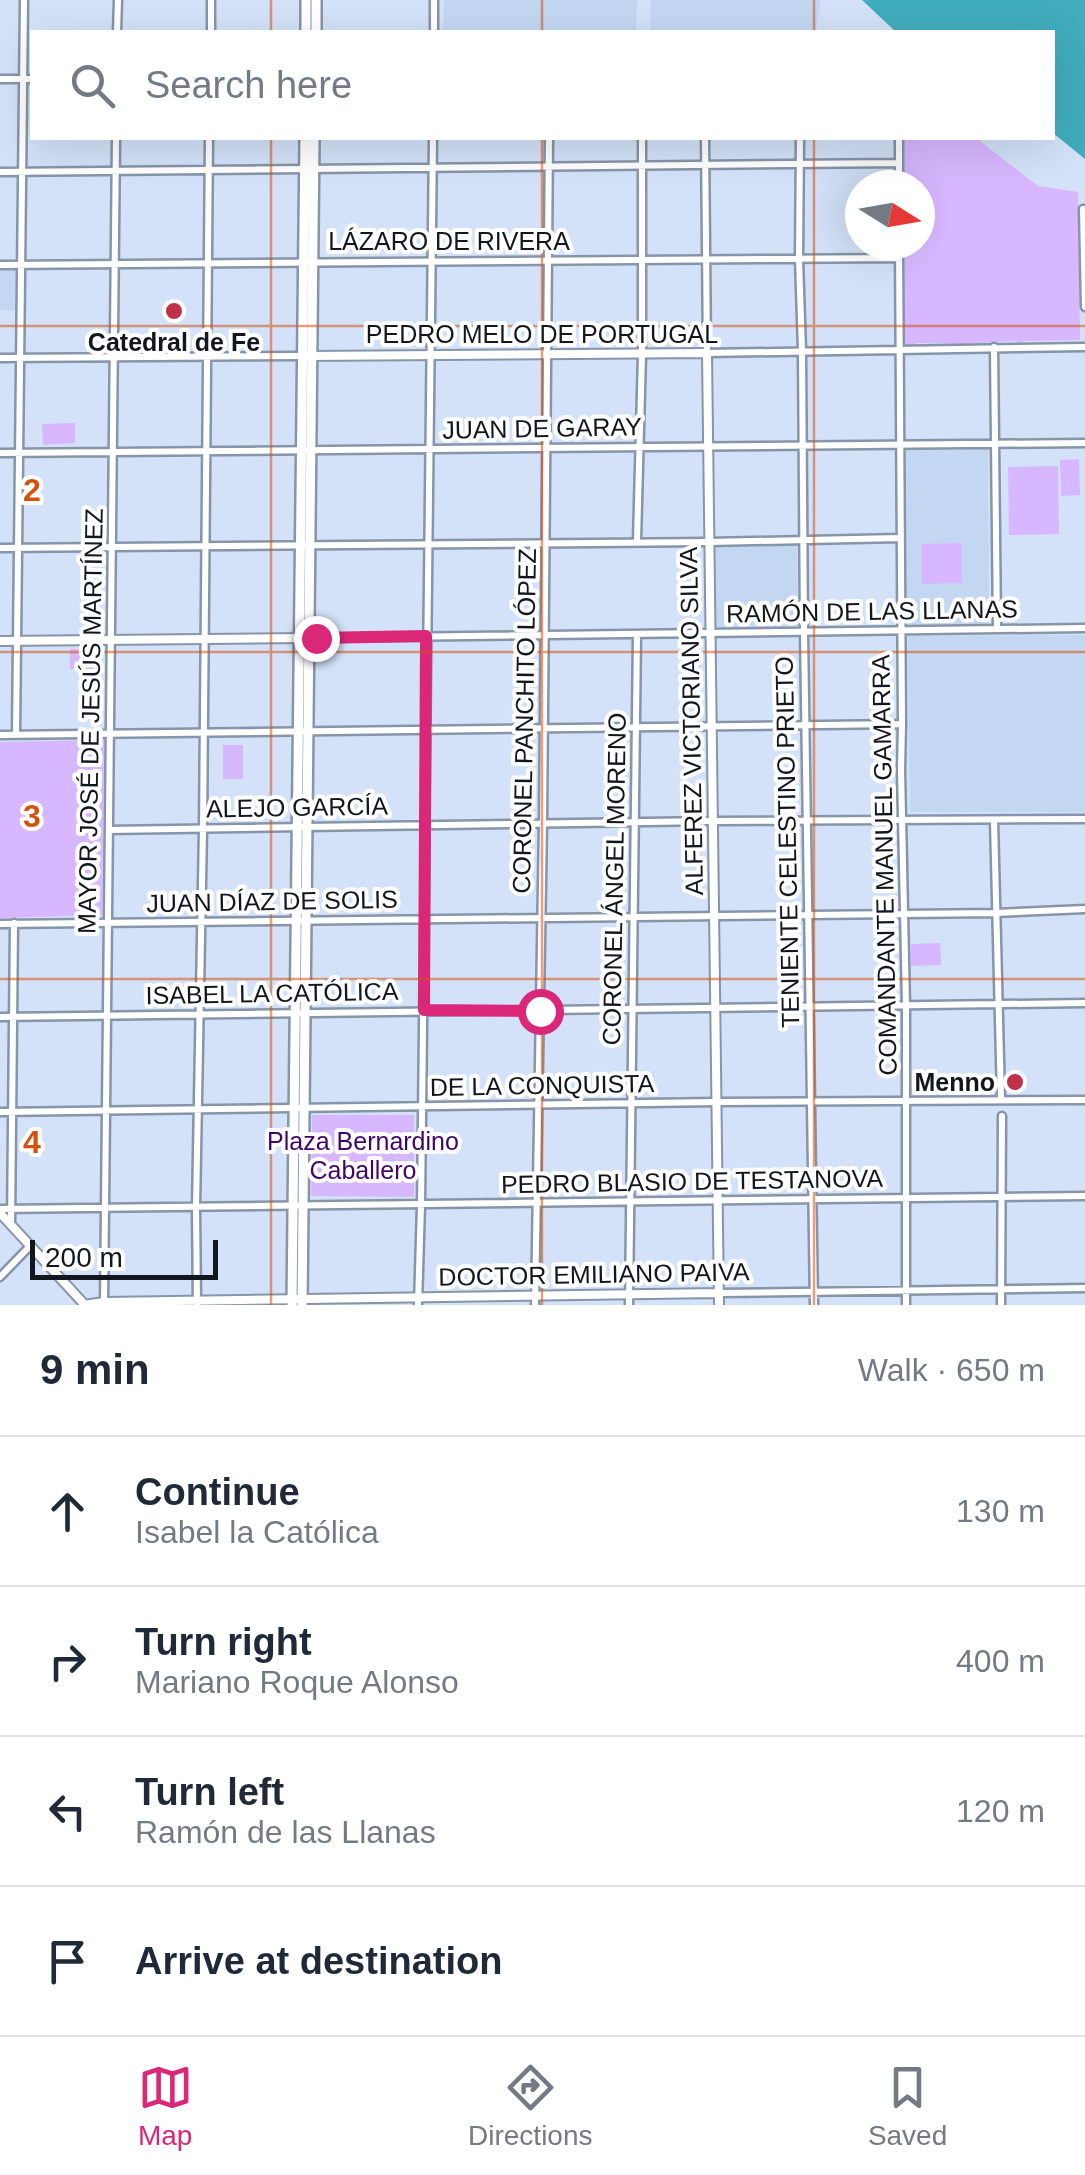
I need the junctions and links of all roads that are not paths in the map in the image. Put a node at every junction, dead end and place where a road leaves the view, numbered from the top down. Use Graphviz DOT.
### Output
graph roads {
  1 [pos="24,0"];
  2 [pos="118,0"];
  3 [pos="211,0"];
  4 [pos="306,0"];
  5 [pos="316,0"];
  6 [pos="434,0"];
  7 [pos="117,30"];
  8 [pos="211,30"];
  9 [pos="306,30"];
  10 [pos="316,30"];
  11 [pos="434,30"];
  12 [pos="28,79"];
  13 [pos="0,80"];
  14 [pos="116,140"];
  15 [pos="210,140"];
  16 [pos="304,140"];
  17 [pos="314,140"];
  18 [pos="433,140"];
  19 [pos="549,140"];
  20 [pos="642,140"];
  21 [pos="704,140"];
  22 [pos="800,140"];
  23 [pos="899,140"];
  24 [pos="899,164"];
  25 [pos="642,165"];
  26 [pos="800,165"];
  27 [pos="705,166"];
  28 [pos="433,168"];
  29 [pos="548,168"];
  30 [pos="309,169"];
  31 [pos="209,170"];
  32 [pos="899,170"];
  33 [pos="116,171"];
  34 [pos="0,172"];
  35 [pos="23,172"];
  36 [pos="1083,209"];
  37 [pos="799,258"];
  38 [pos="845,258"];
  39 [pos="706,259"];
  40 [pos="548,260"];
  41 [pos="642,260"];
  42 [pos="899,260"];
  43 [pos="432,261"];
  44 [pos="308,262"];
  45 [pos="208,263"];
  46 [pos="115,264"];
  47 [pos="0,265"];
  48 [pos="22,265"];
  49 [pos="1085,308"];
  50 [pos="994,347"];
  51 [pos="1085,347"];
  52 [pos="899,350"];
  53 [pos="802,351"];
  54 [pos="707,353"];
  55 [pos="547,354"];
  56 [pos="642,354"];
  57 [pos="430,355"];
  58 [pos="207,356"];
  59 [pos="307,356"];
  60 [pos="114,357"];
  61 [pos="0,358"];
  62 [pos="21,358"];
  63 [pos="1085,443"];
  64 [pos="900,444"];
  65 [pos="994,444"];
  66 [pos="708,445"];
  67 [pos="638,446"];
  68 [pos="802,446"];
  69 [pos="547,447"];
  70 [pos="428,449"];
  71 [pos="306,450"];
  72 [pos="206,452"];
  73 [pos="0,453"];
  74 [pos="20,453"];
  75 [pos="113,453"];
  76 [pos="900,538"];
  77 [pos="803,539"];
  78 [pos="546,542"];
  79 [pos="637,542"];
  80 [pos="709,542"];
  81 [pos="305,544"];
  82 [pos="427,544"];
  83 [pos="112,546"];
  84 [pos="204,546"];
  85 [pos="18,547"];
  86 [pos="0,548"];
  87 [pos="1085,628"];
  88 [pos="997,629"];
  89 [pos="902,630"];
  90 [pos="804,632"];
  91 [pos="710,633"];
  92 [pos="637,634"];
  93 [pos="546,635"];
  94 [pos="426,636"];
  95 [pos="303,638"];
  96 [pos="18,640"];
  97 [pos="203,640"];
  98 [pos="0,641"];
  99 [pos="111,641"];
  100 [pos="902,724"];
  101 [pos="711,726"];
  102 [pos="636,727"];
  103 [pos="806,727"];
  104 [pos="544,728"];
  105 [pos="425,730"];
  106 [pos="303,731"];
  107 [pos="204,733"];
  108 [pos="110,734"];
  109 [pos="0,735"];
  110 [pos="16,735"];
  111 [pos="904,819"];
  112 [pos="1085,819"];
  113 [pos="714,820"];
  114 [pos="806,820"];
  115 [pos="994,820"];
  116 [pos="634,822"];
  117 [pos="543,823"];
  118 [pos="424,824"];
  119 [pos="301,826"];
  120 [pos="203,829"];
  121 [pos="109,830"];
  122 [pos="1085,908"];
  123 [pos="903,913"];
  124 [pos="996,913"];
  125 [pos="809,915"];
  126 [pos="634,916"];
  127 [pos="714,916"];
  128 [pos="542,917"];
  129 [pos="423,918"];
  130 [pos="300,920"];
  131 [pos="200,921"];
  132 [pos="14,923"];
  133 [pos="108,923"];
  134 [pos="0,924"];
  135 [pos="1085,1004"];
  136 [pos="810,1005"];
  137 [pos="906,1005"];
  138 [pos="1000,1005"];
  139 [pos="714,1008"];
  140 [pos="632,1009"];
  141 [pos="424,1010"];
  142 [pos="540,1011"];
  143 [pos="299,1013"];
  144 [pos="198,1014"];
  145 [pos="107,1015"];
  146 [pos="13,1016"];
  147 [pos="0,1017"];
  148 [pos="1001,1099"];
  149 [pos="906,1100"];
  150 [pos="1085,1100"];
  151 [pos="812,1101"];
  152 [pos="716,1102"];
  153 [pos="631,1104"];
  154 [pos="538,1105"];
  155 [pos="422,1107"];
  156 [pos="298,1109"];
  157 [pos="198,1110"];
  158 [pos="0,1112"];
  159 [pos="12,1112"];
  160 [pos="106,1112"];
  161 [pos="1002,1116"];
  162 [pos="1085,1196"];
  163 [pos="1002,1197"];
  164 [pos="906,1198"];
  165 [pos="813,1200"];
  166 [pos="717,1201"];
  167 [pos="630,1202"];
  168 [pos="536,1203"];
  169 [pos="421,1205"];
  170 [pos="297,1206"];
  171 [pos="196,1208"];
  172 [pos="11,1209"];
  173 [pos="105,1210"];
  174 [pos="0,1211"];
  175 [pos="11,1226"];
  176 [pos="30,1246"];
  177 [pos="0,1277"];
  178 [pos="1085,1288"];
  179 [pos="1001,1289"];
  180 [pos="906,1290"];
  181 [pos="813,1292"];
  182 [pos="719,1293"];
  183 [pos="629,1294"];
  184 [pos="418,1300"];
  185 [pos="535,1300"];
  186 [pos="297,1301"];
  187 [pos="197,1302"];
  188 [pos="103,1304"];
  189 [pos="84,1305"];
  190 [pos="629,1305"];
  191 [pos="719,1305"];
  192 [pos="814,1305"];
  193 [pos="906,1305"];
  194 [pos="1001,1305"];
  1 -- 12 [label="street"];
  2 -- 7 [label="street"];
  3 -- 8 [label="street"];
  4 -- 9 [label="main road"];
  5 -- 10 [label="main road"];
  6 -- 11 [label="street"];
  12 -- 13 [label="street"];
  12 -- 35 [label="street"];
  14 -- 33 [label="street, MAYOR JOSÉ DE JESÚS MARTÍNEZ"];
  15 -- 31 [label="street"];
  16 -- 30 [label="main road"];
  17 -- 30 [label="main road"];
  18 -- 28 [label="street"];
  19 -- 29 [label="street, CORONEL PANCHITO LÓPEZ"];
  20 -- 25 [label="street"];
  21 -- 27 [label="street, ALFEREZ VICTORIANO SILVA"];
  22 -- 26 [label="street, TENIENTE CELESTINO PRIETO"];
  23 -- 24 [label="street"];
  24 -- 26 [label="street"];
  24 -- 32 [label="street"];
  25 -- 27 [label="street"];
  25 -- 29 [label="street"];
  25 -- 41 [label="street"];
  26 -- 27 [label="street"];
  26 -- 37 [label="street, TENIENTE CELESTINO PRIETO"];
  27 -- 39 [label="street, ALFEREZ VICTORIANO SILVA"];
  28 -- 29 [label="street"];
  28 -- 30 [label="street"];
  28 -- 43 [label="street"];
  29 -- 40 [label="street, CORONEL PANCHITO LÓPEZ"];
  30 -- 31 [label="street"];
  30 -- 44 [label="main road"];
  31 -- 33 [label="street"];
  31 -- 45 [label="street"];
  33 -- 35 [label="street"];
  33 -- 46 [label="street, MAYOR JOSÉ DE JESÚS MARTÍNEZ"];
  34 -- 35 [label="street"];
  35 -- 48 [label="street"];
  36 -- 49 [label="street"];
  37 -- 38 [label="street, LÁZARO DE RIVERA"];
  37 -- 39 [label="street, LÁZARO DE RIVERA"];
  37 -- 53 [label="street, TENIENTE CELESTINO PRIETO"];
  39 -- 41 [label="street, LÁZARO DE RIVERA"];
  39 -- 54 [label="street, ALFEREZ VICTORIANO SILVA"];
  40 -- 41 [label="street, LÁZARO DE RIVERA"];
  40 -- 43 [label="street, LÁZARO DE RIVERA"];
  40 -- 55 [label="street, CORONEL PANCHITO LÓPEZ"];
  41 -- 56 [label="street"];
  42 -- 52 [label="street, COMANDANTE MANUEL GAMARRA"];
  43 -- 44 [label="street, LÁZARO DE RIVERA"];
  43 -- 57 [label="street"];
  44 -- 45 [label="street, LÁZARO DE RIVERA"];
  44 -- 59 [label="main road"];
  45 -- 46 [label="street, LÁZARO DE RIVERA"];
  45 -- 58 [label="street"];
  46 -- 48 [label="street, LÁZARO DE RIVERA"];
  46 -- 60 [label="street, MAYOR JOSÉ DE JESÚS MARTÍNEZ"];
  47 -- 48 [label="street, LÁZARO DE RIVERA"];
  48 -- 62 [label="street"];
  50 -- 51 [label="street, PEDRO MELO DE PORTUGAL"];
  50 -- 52 [label="street, PEDRO MELO DE PORTUGAL"];
  50 -- 65 [label="street"];
  52 -- 53 [label="street, PEDRO MELO DE PORTUGAL"];
  52 -- 64 [label="street, COMANDANTE MANUEL GAMARRA"];
  53 -- 54 [label="street, PEDRO MELO DE PORTUGAL"];
  53 -- 68 [label="street, TENIENTE CELESTINO PRIETO"];
  54 -- 56 [label="street, PEDRO MELO DE PORTUGAL"];
  54 -- 66 [label="street, ALFEREZ VICTORIANO SILVA"];
  55 -- 56 [label="street, PEDRO MELO DE PORTUGAL"];
  55 -- 57 [label="street, PEDRO MELO DE PORTUGAL"];
  55 -- 69 [label="street, CORONEL PANCHITO LÓPEZ"];
  56 -- 67 [label="street"];
  57 -- 59 [label="street, PEDRO MELO DE PORTUGAL"];
  57 -- 70 [label="street"];
  58 -- 59 [label="street, PEDRO MELO DE PORTUGAL"];
  58 -- 60 [label="street, PEDRO MELO DE PORTUGAL"];
  58 -- 72 [label="street"];
  59 -- 71 [label="main road"];
  60 -- 62 [label="street, PEDRO MELO DE PORTUGAL"];
  60 -- 75 [label="street, MAYOR JOSÉ DE JESÚS MARTÍNEZ"];
  61 -- 62 [label="street, PEDRO MELO DE PORTUGAL"];
  62 -- 74 [label="street"];
  63 -- 65 [label="street, JUAN DE GARAY"];
  64 -- 65 [label="street, JUAN DE GARAY"];
  64 -- 68 [label="street, JUAN DE GARAY"];
  64 -- 76 [label="street, COMANDANTE MANUEL GAMARRA"];
  65 -- 88 [label="street"];
  66 -- 67 [label="street, JUAN DE GARAY"];
  66 -- 68 [label="street, JUAN DE GARAY"];
  66 -- 80 [label="street, ALFEREZ VICTORIANO SILVA"];
  67 -- 69 [label="street, JUAN DE GARAY"];
  67 -- 79 [label="street"];
  68 -- 77 [label="street, TENIENTE CELESTINO PRIETO"];
  69 -- 70 [label="street, JUAN DE GARAY"];
  69 -- 78 [label="street, CORONEL PANCHITO LÓPEZ"];
  70 -- 71 [label="street, JUAN DE GARAY"];
  70 -- 82 [label="street"];
  71 -- 72 [label="street, JUAN DE GARAY"];
  71 -- 81 [label="main road"];
  72 -- 75 [label="street, JUAN DE GARAY"];
  72 -- 84 [label="street"];
  73 -- 74 [label="street, JUAN DE GARAY"];
  74 -- 75 [label="street, JUAN DE GARAY"];
  74 -- 85 [label="street"];
  75 -- 83 [label="street, MAYOR JOSÉ DE JESÚS MARTÍNEZ"];
  76 -- 77 [label="street"];
  76 -- 89 [label="street, COMANDANTE MANUEL GAMARRA"];
  77 -- 80 [label="street"];
  77 -- 90 [label="street, TENIENTE CELESTINO PRIETO"];
  78 -- 79 [label="street"];
  78 -- 82 [label="street"];
  78 -- 93 [label="street, CORONEL PANCHITO LÓPEZ"];
  79 -- 80 [label="street"];
  80 -- 91 [label="street, ALFEREZ VICTORIANO SILVA"];
  81 -- 82 [label="street"];
  81 -- 84 [label="street"];
  81 -- 95 [label="main road"];
  82 -- 94 [label="street"];
  83 -- 84 [label="street"];
  83 -- 85 [label="street"];
  83 -- 99 [label="street, MAYOR JOSÉ DE JESÚS MARTÍNEZ"];
  84 -- 97 [label="street"];
  85 -- 86 [label="street"];
  85 -- 96 [label="street"];
  87 -- 88 [label="street, RAMÓN DE LAS LLANAS"];
  88 -- 89 [label="street, RAMÓN DE LAS LLANAS"];
  89 -- 90 [label="street, RAMÓN DE LAS LLANAS"];
  89 -- 100 [label="street, COMANDANTE MANUEL GAMARRA"];
  90 -- 91 [label="street, RAMÓN DE LAS LLANAS"];
  90 -- 103 [label="street, TENIENTE CELESTINO PRIETO"];
  91 -- 92 [label="street, RAMÓN DE LAS LLANAS"];
  91 -- 101 [label="street, ALFEREZ VICTORIANO SILVA"];
  92 -- 93 [label="street, RAMÓN DE LAS LLANAS"];
  92 -- 102 [label="street, CORONEL ÁNGEL MORENO"];
  93 -- 94 [label="street, RAMÓN DE LAS LLANAS"];
  93 -- 104 [label="street, CORONEL PANCHITO LÓPEZ"];
  94 -- 95 [label="street, RAMÓN DE LAS LLANAS"];
  94 -- 105 [label="street"];
  95 -- 97 [label="street, RAMÓN DE LAS LLANAS"];
  95 -- 106 [label="main road"];
  96 -- 98 [label="street, RAMÓN DE LAS LLANAS"];
  96 -- 99 [label="street, RAMÓN DE LAS LLANAS"];
  96 -- 110 [label="street"];
  97 -- 99 [label="street, RAMÓN DE LAS LLANAS"];
  97 -- 107 [label="street"];
  99 -- 108 [label="street, MAYOR JOSÉ DE JESÚS MARTÍNEZ"];
  100 -- 103 [label="street"];
  100 -- 111 [label="street, COMANDANTE MANUEL GAMARRA"];
  101 -- 102 [label="street"];
  101 -- 103 [label="street"];
  101 -- 113 [label="street, ALFEREZ VICTORIANO SILVA"];
  102 -- 104 [label="street"];
  102 -- 116 [label="street, CORONEL ÁNGEL MORENO"];
  103 -- 114 [label="street, TENIENTE CELESTINO PRIETO"];
  104 -- 105 [label="street"];
  104 -- 117 [label="street, CORONEL PANCHITO LÓPEZ"];
  105 -- 106 [label="street"];
  105 -- 118 [label="street"];
  106 -- 107 [label="street"];
  106 -- 119 [label="main road"];
  107 -- 108 [label="street"];
  107 -- 120 [label="street"];
  108 -- 110 [label="street"];
  108 -- 121 [label="street, MAYOR JOSÉ DE JESÚS MARTÍNEZ"];
  109 -- 110 [label="street"];
  111 -- 114 [label="street, ALEJO GARCÍA"];
  111 -- 115 [label="street, ALEJO GARCÍA"];
  111 -- 123 [label="street, COMANDANTE MANUEL GAMARRA"];
  112 -- 115 [label="street, ALEJO GARCÍA"];
  113 -- 114 [label="street, ALEJO GARCÍA"];
  113 -- 116 [label="street, ALEJO GARCÍA"];
  113 -- 127 [label="street, ALFEREZ VICTORIANO SILVA"];
  114 -- 125 [label="street, TENIENTE CELESTINO PRIETO"];
  115 -- 124 [label="street"];
  116 -- 117 [label="street, ALEJO GARCÍA"];
  116 -- 126 [label="street, CORONEL ÁNGEL MORENO"];
  117 -- 118 [label="street, ALEJO GARCÍA"];
  117 -- 128 [label="street, CORONEL PANCHITO LÓPEZ"];
  118 -- 119 [label="street, ALEJO GARCÍA"];
  118 -- 129 [label="street"];
  119 -- 120 [label="street, ALEJO GARCÍA"];
  119 -- 130 [label="main road"];
  120 -- 121 [label="street, ALEJO GARCÍA"];
  120 -- 131 [label="street"];
  121 -- 133 [label="street, MAYOR JOSÉ DE JESÚS MARTÍNEZ"];
  122 -- 124 [label="street, JUAN DÍAZ DE SOLIS"];
  123 -- 124 [label="street, JUAN DÍAZ DE SOLIS"];
  123 -- 125 [label="street, JUAN DÍAZ DE SOLIS"];
  123 -- 137 [label="street, COMANDANTE MANUEL GAMARRA"];
  124 -- 138 [label="street"];
  125 -- 127 [label="street, JUAN DÍAZ DE SOLIS"];
  125 -- 136 [label="street, TENIENTE CELESTINO PRIETO"];
  126 -- 127 [label="street, JUAN DÍAZ DE SOLIS"];
  126 -- 128 [label="street, JUAN DÍAZ DE SOLIS"];
  126 -- 140 [label="street, CORONEL ÁNGEL MORENO"];
  127 -- 139 [label="street, ALFEREZ VICTORIANO SILVA"];
  128 -- 129 [label="street, JUAN DÍAZ DE SOLIS"];
  128 -- 142 [label="street, CORONEL PANCHITO LÓPEZ"];
  129 -- 130 [label="street, JUAN DÍAZ DE SOLIS"];
  129 -- 141 [label="street"];
  130 -- 131 [label="street, JUAN DÍAZ DE SOLIS"];
  130 -- 143 [label="main road"];
  131 -- 133 [label="street, JUAN DÍAZ DE SOLIS"];
  131 -- 144 [label="street"];
  132 -- 133 [label="street, JUAN DÍAZ DE SOLIS"];
  132 -- 134 [label="street, JUAN DÍAZ DE SOLIS"];
  132 -- 146 [label="street"];
  133 -- 145 [label="street, MAYOR JOSÉ DE JESÚS MARTÍNEZ"];
  135 -- 138 [label="street, ISABEL LA CATÓLICA"];
  136 -- 137 [label="street, ISABEL LA CATÓLICA"];
  136 -- 139 [label="street, ISABEL LA CATÓLICA"];
  136 -- 151 [label="street, TENIENTE CELESTINO PRIETO"];
  137 -- 138 [label="street, ISABEL LA CATÓLICA"];
  137 -- 149 [label="street, COMANDANTE MANUEL GAMARRA"];
  138 -- 148 [label="street"];
  139 -- 140 [label="street, ISABEL LA CATÓLICA"];
  139 -- 152 [label="street, ALFEREZ VICTORIANO SILVA"];
  140 -- 142 [label="street, ISABEL LA CATÓLICA"];
  140 -- 153 [label="street, CORONEL ÁNGEL MORENO"];
  141 -- 142 [label="street, ISABEL LA CATÓLICA"];
  141 -- 143 [label="street, ISABEL LA CATÓLICA"];
  141 -- 155 [label="street"];
  142 -- 154 [label="street, CORONEL PANCHITO LÓPEZ"];
  143 -- 144 [label="street, ISABEL LA CATÓLICA"];
  143 -- 156 [label="main road"];
  144 -- 145 [label="street, ISABEL LA CATÓLICA"];
  144 -- 157 [label="street"];
  145 -- 146 [label="street, ISABEL LA CATÓLICA"];
  145 -- 160 [label="street, MAYOR JOSÉ DE JESÚS MARTÍNEZ"];
  146 -- 147 [label="street, ISABEL LA CATÓLICA"];
  146 -- 159 [label="street"];
  148 -- 149 [label="street, DE LA CONQUISTA"];
  148 -- 150 [label="street, DE LA CONQUISTA"];
  149 -- 151 [label="street, DE LA CONQUISTA"];
  149 -- 164 [label="street, COMANDANTE MANUEL GAMARRA"];
  151 -- 152 [label="street, DE LA CONQUISTA"];
  151 -- 165 [label="street, TENIENTE CELESTINO PRIETO"];
  152 -- 153 [label="street, DE LA CONQUISTA"];
  152 -- 166 [label="street, ALFEREZ VICTORIANO SILVA"];
  153 -- 154 [label="street, DE LA CONQUISTA"];
  153 -- 167 [label="street, CORONEL ÁNGEL MORENO"];
  154 -- 155 [label="street, DE LA CONQUISTA"];
  154 -- 168 [label="street, CORONEL PANCHITO LÓPEZ"];
  155 -- 156 [label="street, DE LA CONQUISTA"];
  155 -- 169 [label="street"];
  156 -- 157 [label="street, DE LA CONQUISTA"];
  156 -- 170 [label="main road"];
  157 -- 160 [label="street, DE LA CONQUISTA"];
  157 -- 171 [label="street"];
  158 -- 159 [label="street, DE LA CONQUISTA"];
  159 -- 160 [label="street, DE LA CONQUISTA"];
  159 -- 172 [label="street"];
  160 -- 173 [label="street, MAYOR JOSÉ DE JESÚS MARTÍNEZ"];
  161 -- 163 [label="street"];
  162 -- 163 [label="street, PEDRO BLASIO DE TESTANOVA"];
  163 -- 164 [label="street, PEDRO BLASIO DE TESTANOVA"];
  163 -- 179 [label="street"];
  164 -- 165 [label="street, PEDRO BLASIO DE TESTANOVA"];
  164 -- 180 [label="street, COMANDANTE MANUEL GAMARRA"];
  165 -- 166 [label="street, PEDRO BLASIO DE TESTANOVA"];
  165 -- 181 [label="street, TENIENTE CELESTINO PRIETO"];
  166 -- 167 [label="street, PEDRO BLASIO DE TESTANOVA"];
  166 -- 182 [label="street, ALFEREZ VICTORIANO SILVA"];
  167 -- 168 [label="street, PEDRO BLASIO DE TESTANOVA"];
  167 -- 183 [label="street, CORONEL ÁNGEL MORENO"];
  168 -- 169 [label="street, PEDRO BLASIO DE TESTANOVA"];
  168 -- 185 [label="street, CORONEL PANCHITO LÓPEZ"];
  169 -- 170 [label="street, PEDRO BLASIO DE TESTANOVA"];
  169 -- 184 [label="street"];
  170 -- 171 [label="street, PEDRO BLASIO DE TESTANOVA"];
  170 -- 186 [label="main road"];
  171 -- 173 [label="street, PEDRO BLASIO DE TESTANOVA"];
  171 -- 187 [label="street"];
  172 -- 173 [label="street, PEDRO BLASIO DE TESTANOVA"];
  172 -- 174 [label="street, PEDRO BLASIO DE TESTANOVA"];
  172 -- 175 [label="street"];
  173 -- 188 [label="street, MAYOR JOSÉ DE JESÚS MARTÍNEZ"];
  174 -- 175 [label="street"];
  175 -- 176 [label="street"];
  176 -- 177 [label="street"];
  176 -- 189 [label="street"];
  178 -- 179 [label="street, DOCTOR EMILIANO PAIVA"];
  179 -- 180 [label="street, DOCTOR EMILIANO PAIVA"];
  179 -- 194 [label="street"];
  180 -- 181 [label="street, DOCTOR EMILIANO PAIVA"];
  180 -- 193 [label="street, COMANDANTE MANUEL GAMARRA"];
  181 -- 182 [label="street, DOCTOR EMILIANO PAIVA"];
  181 -- 192 [label="street, TENIENTE CELESTINO PRIETO"];
  182 -- 183 [label="street, DOCTOR EMILIANO PAIVA"];
  182 -- 191 [label="street, ALFEREZ VICTORIANO SILVA"];
  183 -- 185 [label="street, DOCTOR EMILIANO PAIVA"];
  183 -- 190 [label="street, CORONEL ÁNGEL MORENO"];
  184 -- 185 [label="street, DOCTOR EMILIANO PAIVA"];
  184 -- 186 [label="street, DOCTOR EMILIANO PAIVA"];
  186 -- 187 [label="street, DOCTOR EMILIANO PAIVA"];
  187 -- 188 [label="street, DOCTOR EMILIANO PAIVA"];
  188 -- 189 [label="street, DOCTOR EMILIANO PAIVA"];
}
